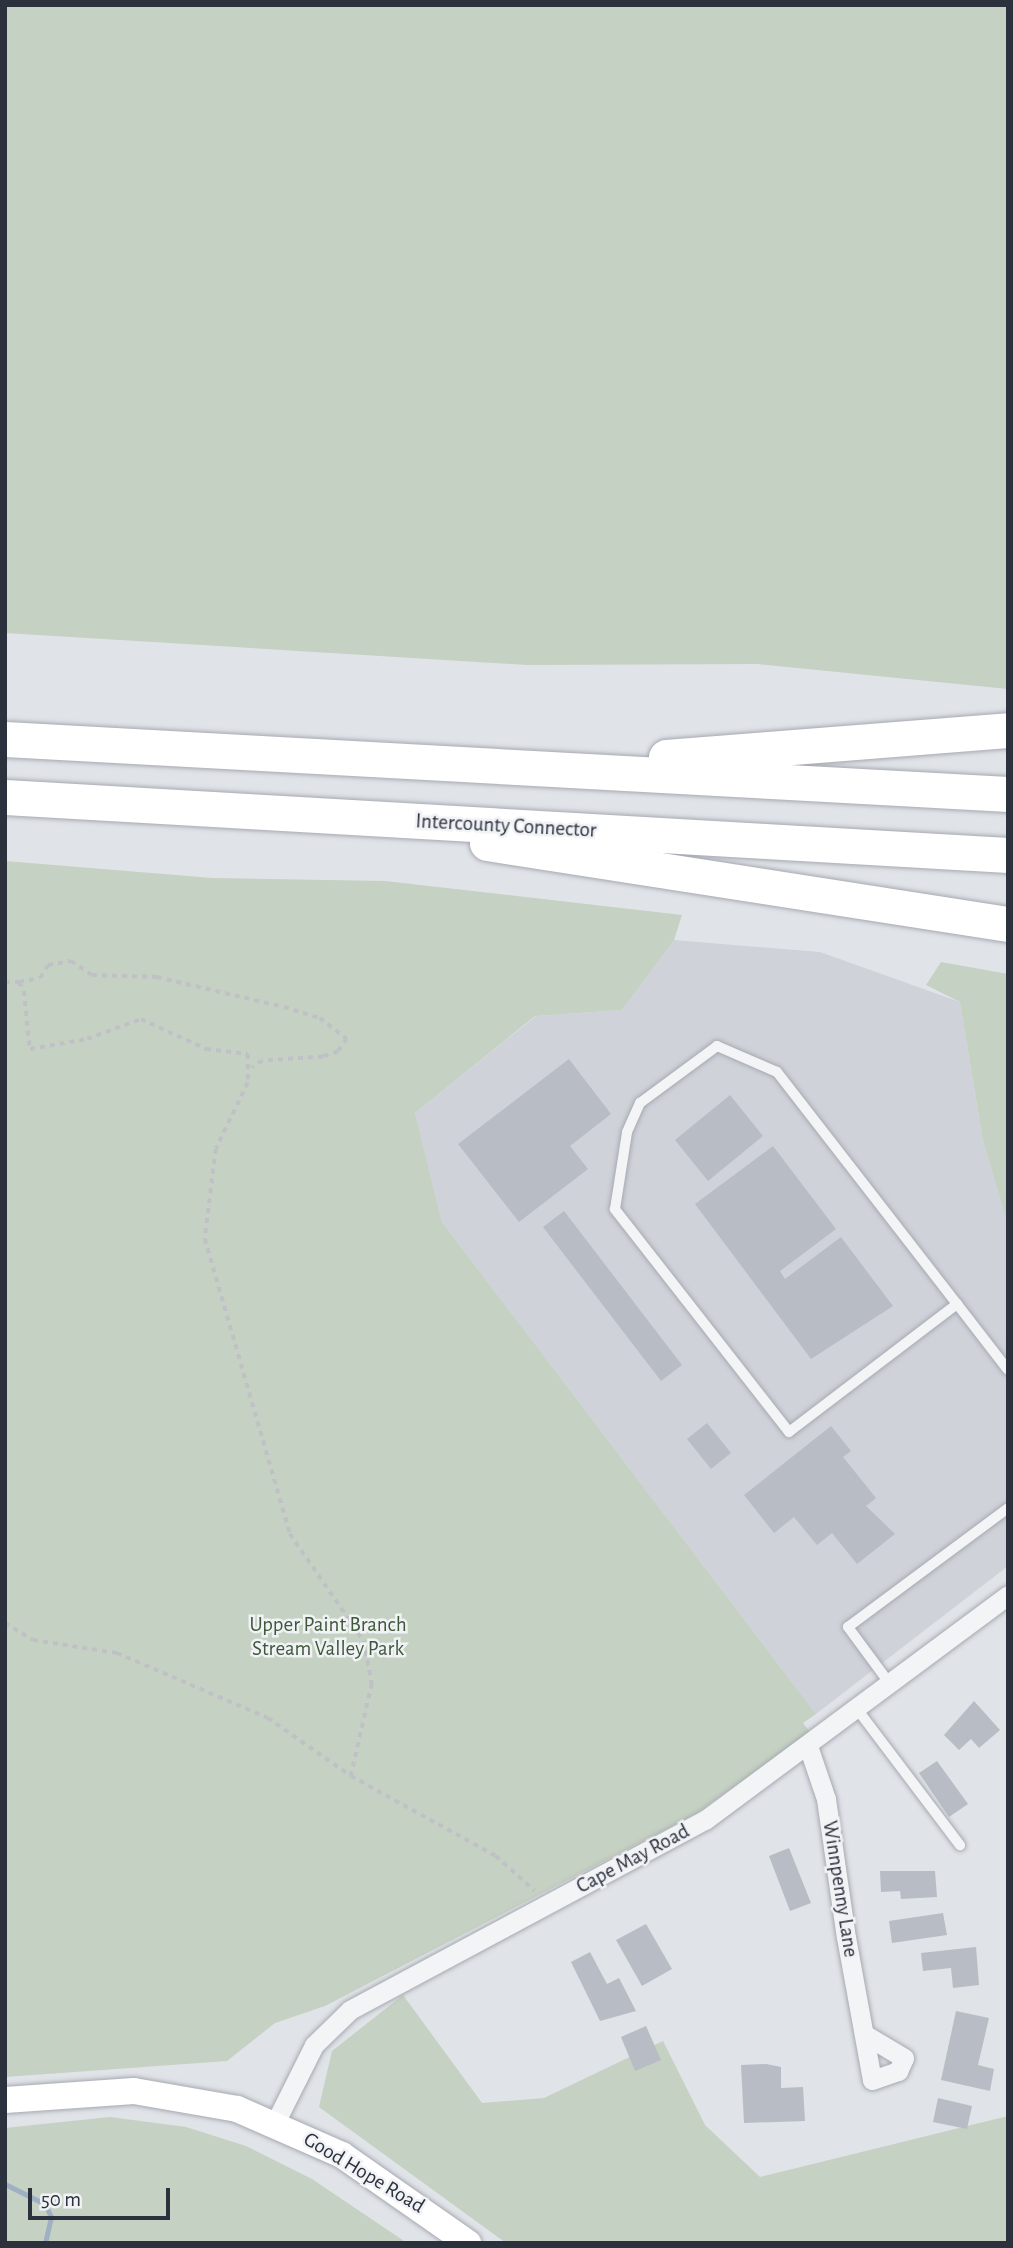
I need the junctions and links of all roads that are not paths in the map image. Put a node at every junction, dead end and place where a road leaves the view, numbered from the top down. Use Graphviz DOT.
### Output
graph roads {
  1 [pos="1008,730"];
  2 [pos="5,739"];
  3 [pos="587,767"];
  4 [pos="1008,794"];
  5 [pos="5,797"];
  6 [pos="367,818"];
  7 [pos="1008,855"];
  8 [pos="1008,924"];
  9 [pos="957,1304"];
  10 [pos="1008,1370"];
  11 [pos="1008,1507"];
  12 [pos="1008,1595"];
  13 [pos="890,1684"];
  14 [pos="858,1709"];
  15 [pos="808,1746"];
  16 [pos="960,1845"];
  17 [pos="864,2034"];
  18 [pos="5,2100"];
  19 [pos="275,2123"];
  20 [pos="468,2243"];
  1 -- 3 [label="highway"];
  2 -- 3 [label="highway"];
  3 -- 4 [label="highway"];
  5 -- 6 [label="highway, Intercounty Connector"];
  6 -- 7 [label="highway, Intercounty Connector"];
  6 -- 8 [label="highway"];
  9 -- 9 [label="lane"];
  9 -- 10 [label="lane"];
  11 -- 13 [label="lane"];
  12 -- 13 [label="street, Cape May Road"];
  13 -- 14 [label="street, Cape May Road"];
  14 -- 15 [label="street, Cape May Road"];
  14 -- 16 [label="lane"];
  15 -- 17 [label="street, Winnpenny Lane"];
  15 -- 19 [label="street, Cape May Road"];
  18 -- 19 [label="street, Good Hope Road"];
  19 -- 20 [label="street, Good Hope Road"];
}
